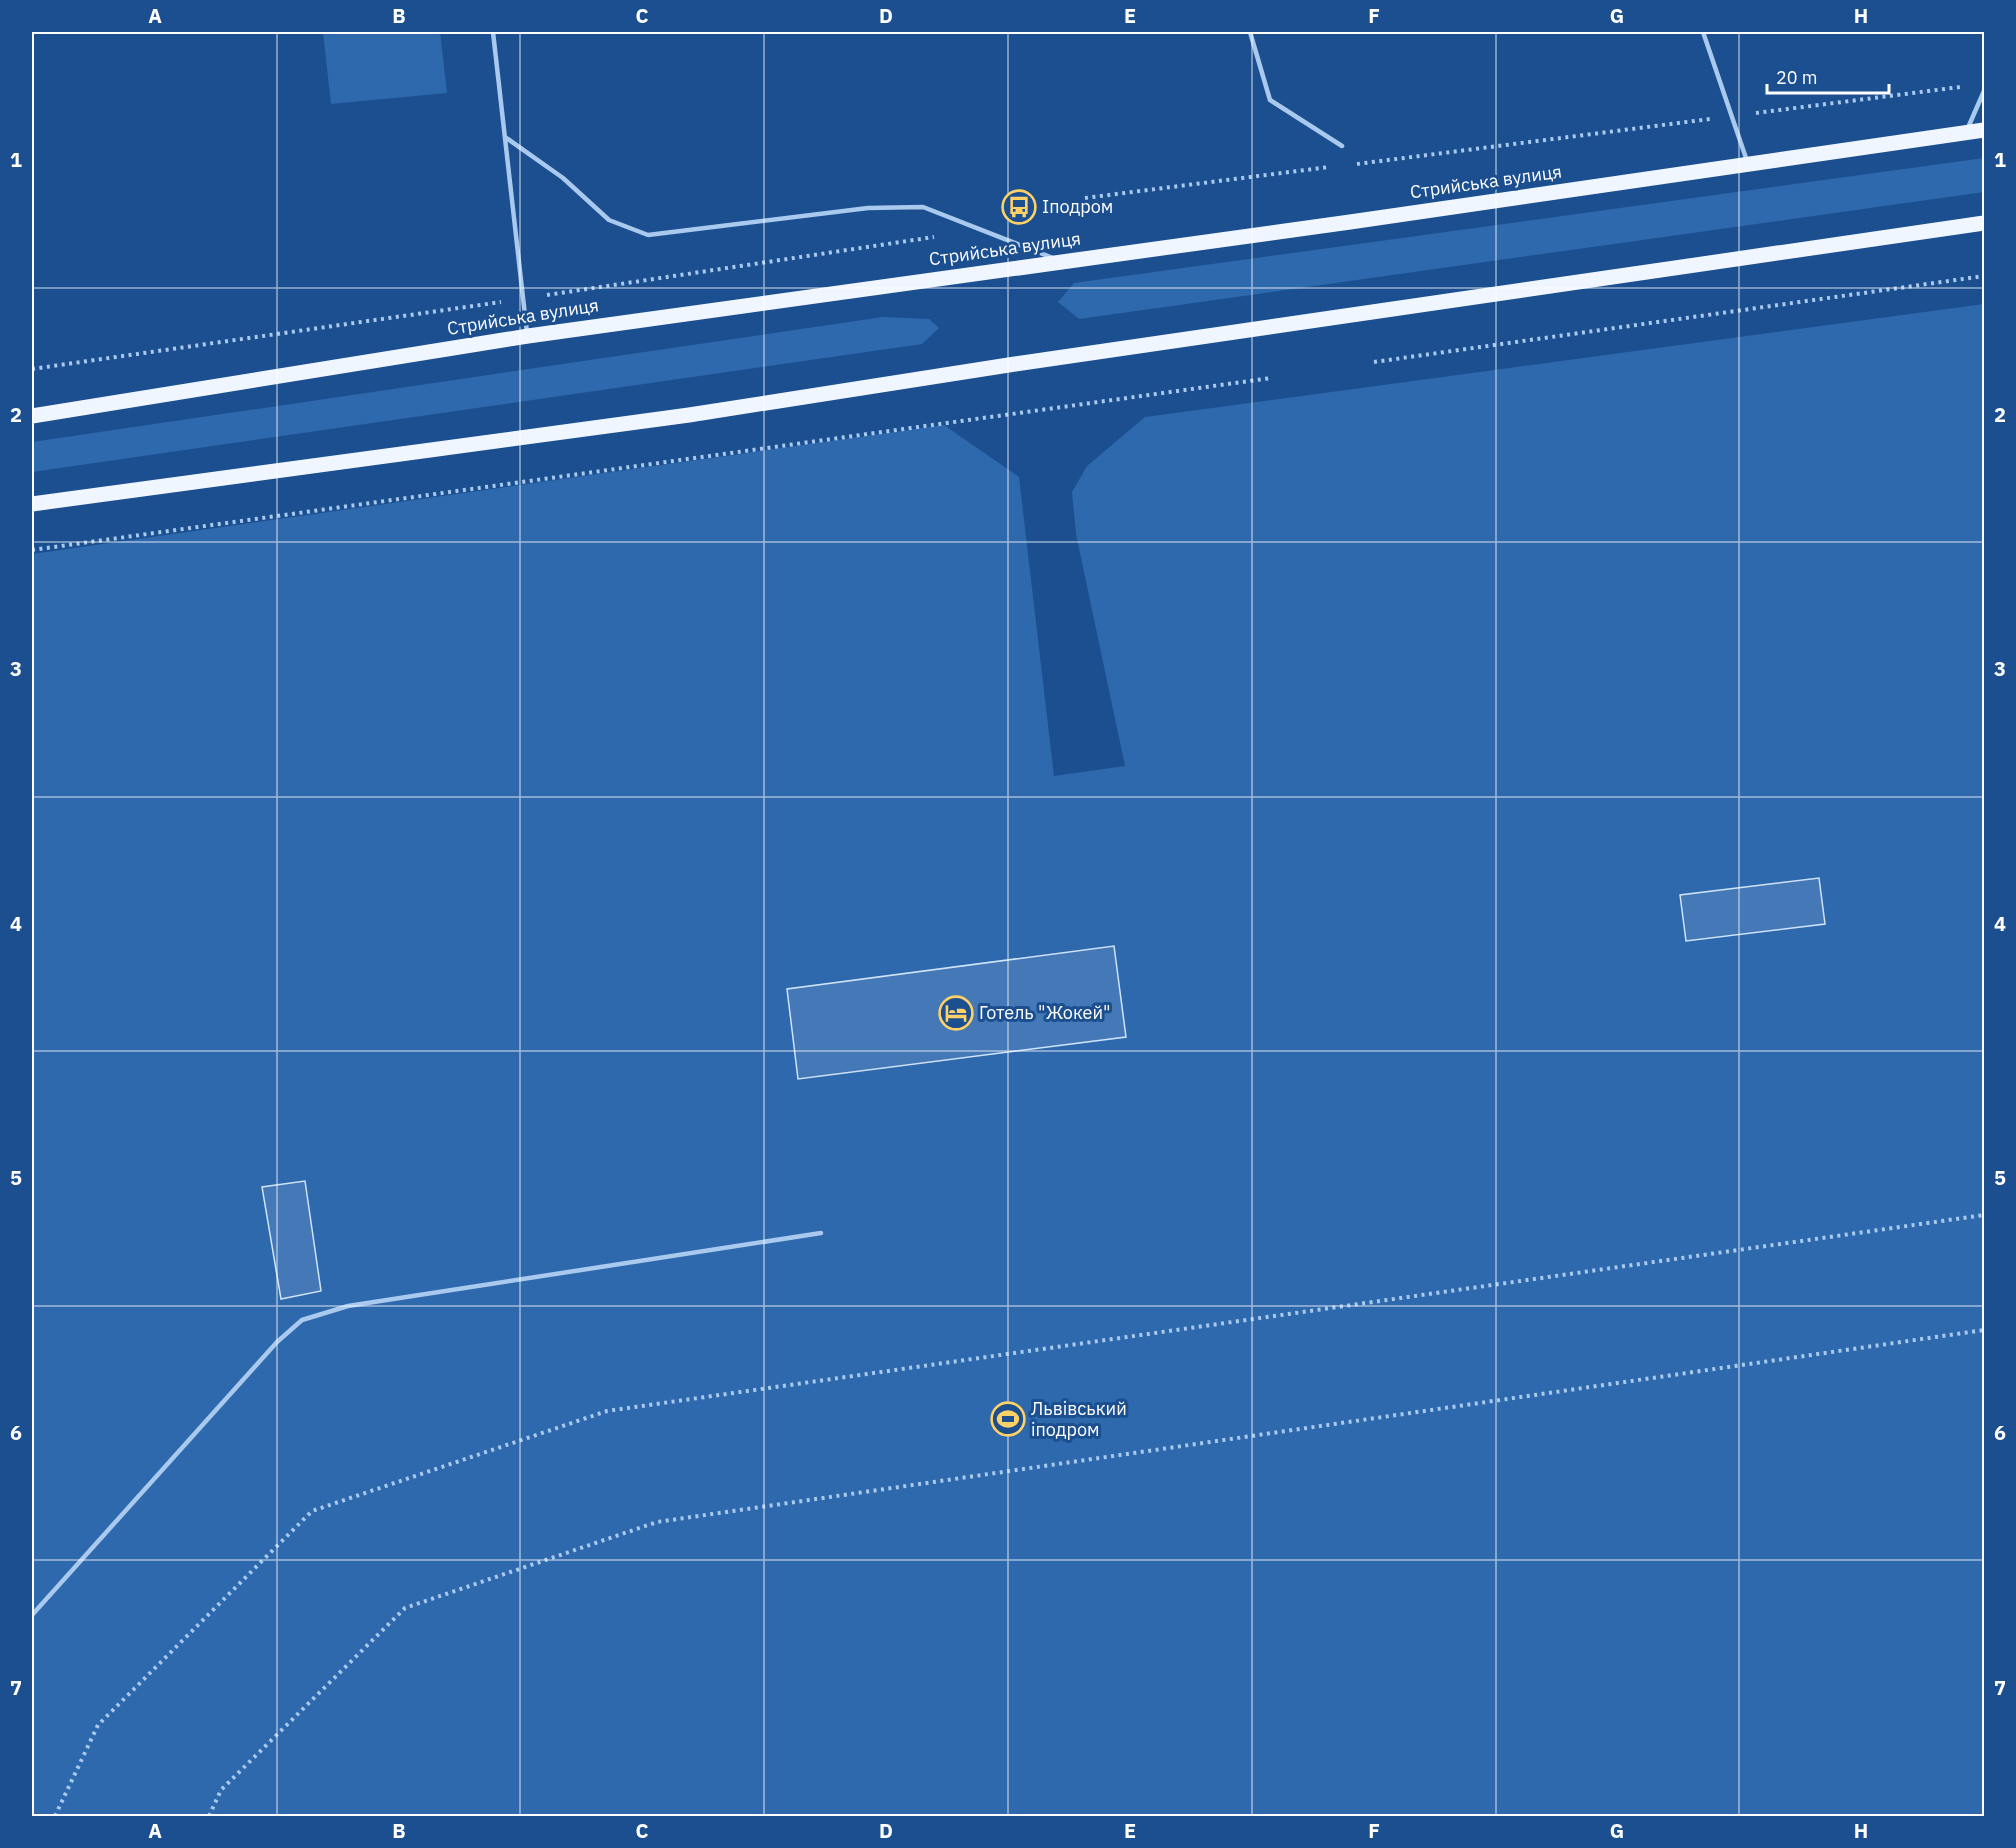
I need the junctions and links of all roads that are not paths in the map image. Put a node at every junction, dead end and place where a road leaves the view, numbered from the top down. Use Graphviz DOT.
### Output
graph roads {
  1 [pos="493,32"];
  2 [pos="1250,32"];
  3 [pos="1703,32"];
  4 [pos="1984,91"];
  5 [pos="1984,130"];
  6 [pos="1966,133"];
  7 [pos="505,137"];
  8 [pos="1342,146"];
  9 [pos="1748,163"];
  10 [pos="1984,224"];
  11 [pos="1061,261"];
  12 [pos="528,336"];
  13 [pos="32,416"];
  14 [pos="32,504"];
  15 [pos="821,1233"];
  16 [pos="32,1615"];
  1 -- 7 [label="lane"];
  2 -- 8 [label="lane"];
  3 -- 9 [label="lane"];
  4 -- 6 [label="lane"];
  5 -- 6 [label="main road, Стрийська вулиця"];
  6 -- 9 [label="main road, Стрийська вулиця"];
  7 -- 11 [label="lane"];
  7 -- 12 [label="lane"];
  9 -- 11 [label="main road, Стрийська вулиця"];
  10 -- 14 [label="main road"];
  11 -- 12 [label="main road, Стрийська вулиця"];
  12 -- 13 [label="main road, Стрийська вулиця"];
  15 -- 16 [label="lane"];
}
